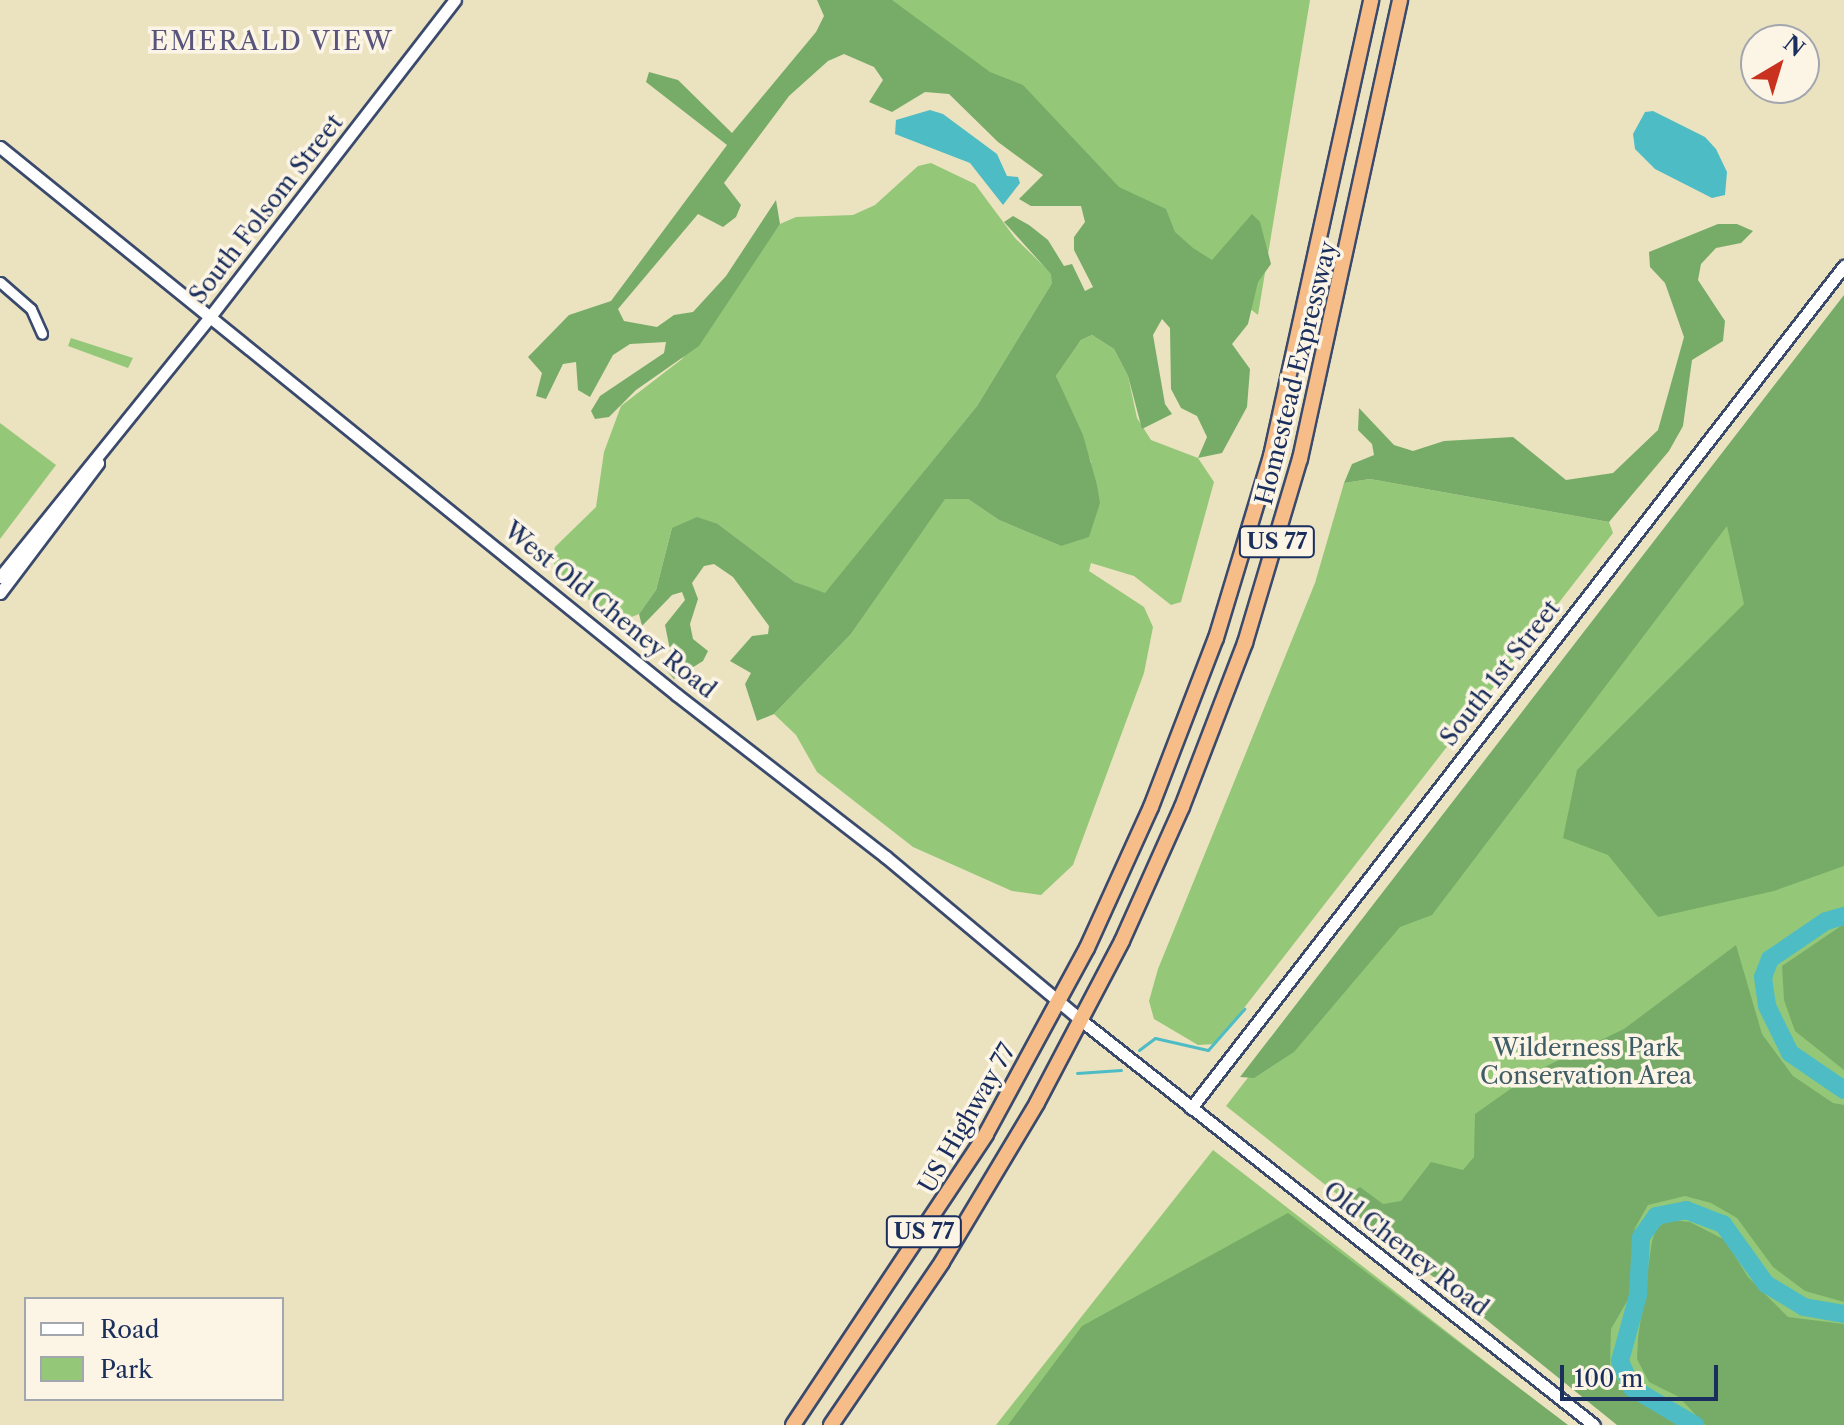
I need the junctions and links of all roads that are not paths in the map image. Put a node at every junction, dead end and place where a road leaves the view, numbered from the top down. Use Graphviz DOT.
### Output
graph roads {
  1 [pos="455,0"];
  2 [pos="1371,0"];
  3 [pos="1400,0"];
  4 [pos="0,147"];
  5 [pos="1844,266"];
  6 [pos="0,282"];
  7 [pos="212,314"];
  8 [pos="42,334"];
  9 [pos="110,444"];
  10 [pos="0,577"];
  11 [pos="0,593"];
  12 [pos="1059,1001"];
  13 [pos="1082,1021"];
  14 [pos="1043,1030"];
  15 [pos="1191,1108"];
  16 [pos="793,1425"];
  17 [pos="831,1425"];
  18 [pos="1594,1425"];
  1 -- 7 [label="street, South Folsom Street"];
  2 -- 12 [label="highway, Homestead Expressway / US 77"];
  3 -- 13 [label="highway, Homestead Expressway / US 77"];
  4 -- 7 [label="street, West Old Cheney Road"];
  5 -- 15 [label="street, South 1st Street"];
  6 -- 8 [label="street"];
  7 -- 9 [label="street, South Folsom Street"];
  7 -- 12 [label="street, West Old Cheney Road"];
  9 -- 10 [label="street, South Folsom Street"];
  9 -- 11 [label="street, South Folsom Street"];
  12 -- 13 [label="street, West Old Cheney Road"];
  12 -- 14 [label="highway, Homestead Expressway / US 77"];
  13 -- 15 [label="street, West Old Cheney Road"];
  13 -- 17 [label="highway, Homestead Expressway / US 77"];
  14 -- 16 [label="highway, US Highway 77 / US 77"];
  15 -- 18 [label="street, Old Cheney Road"];
}
